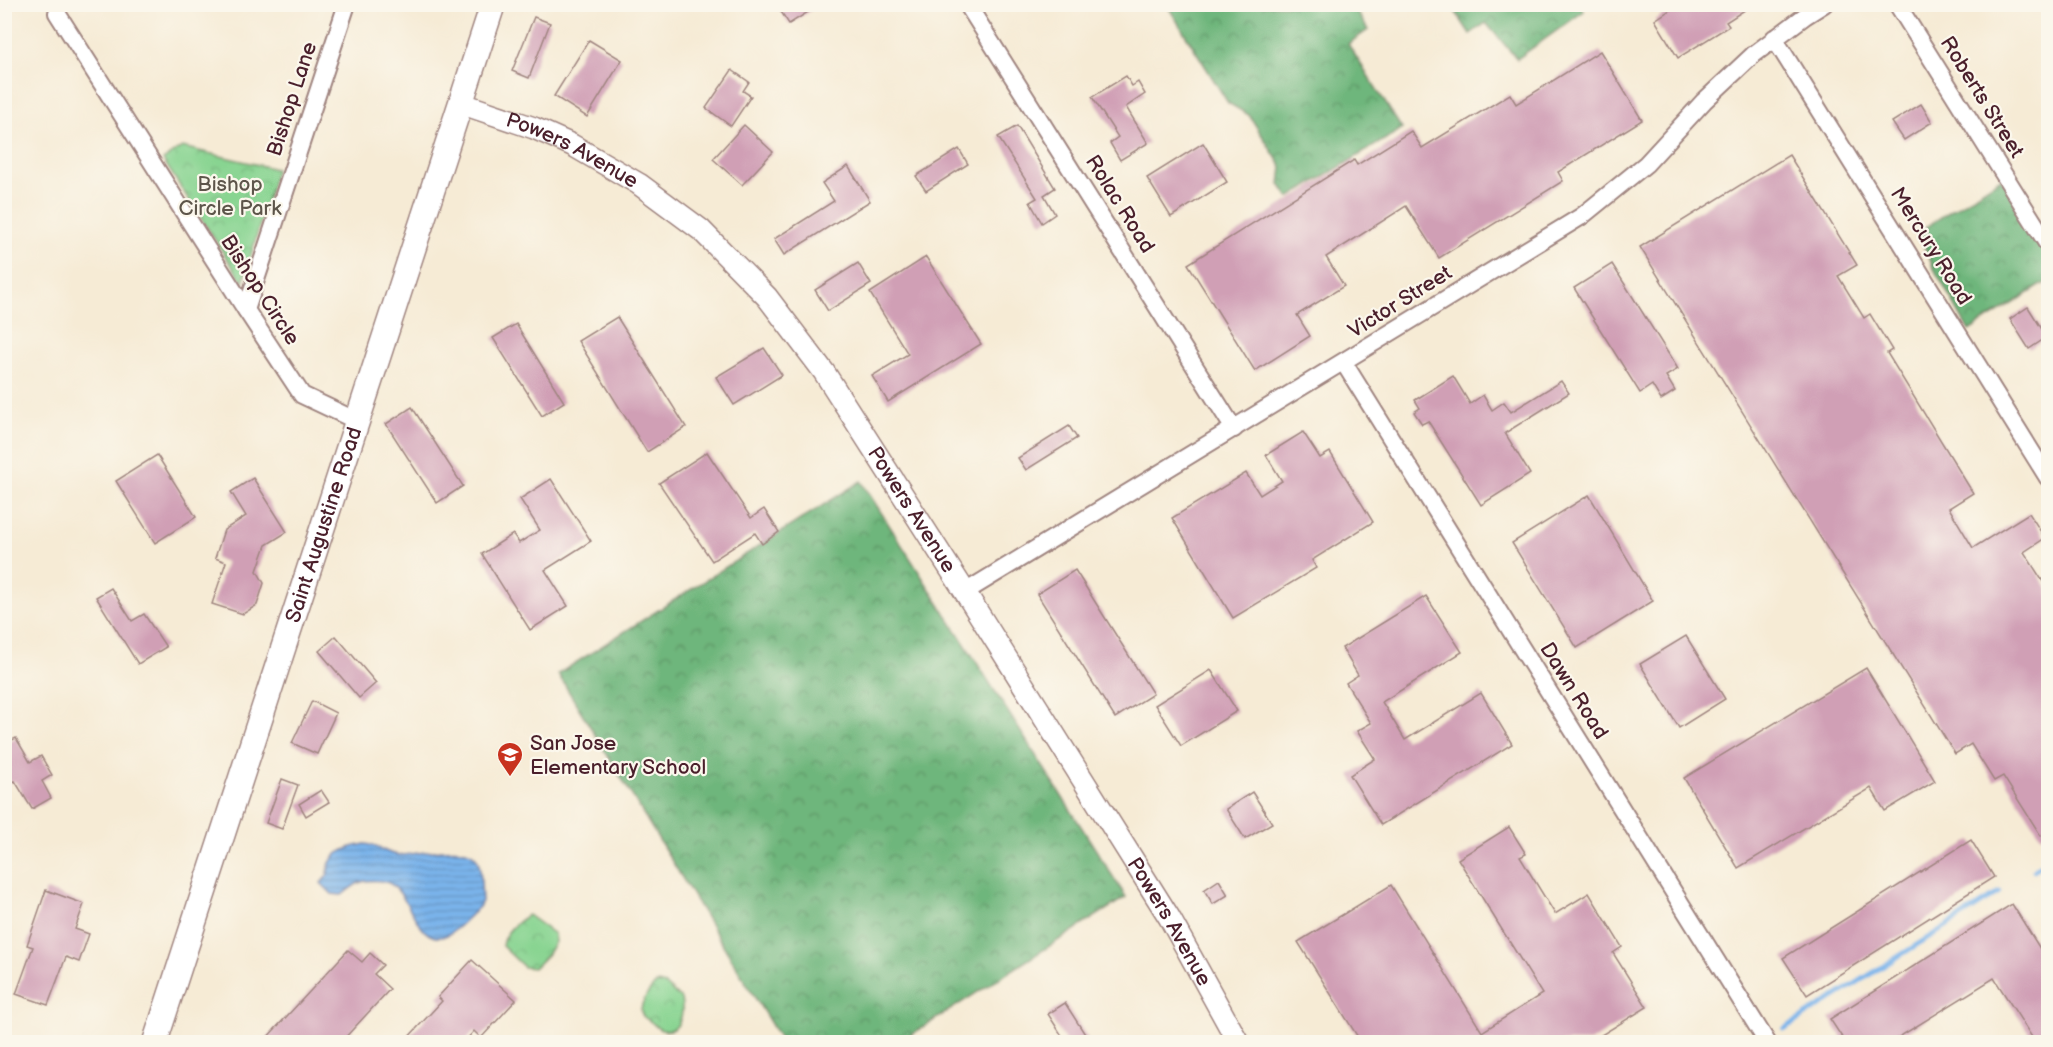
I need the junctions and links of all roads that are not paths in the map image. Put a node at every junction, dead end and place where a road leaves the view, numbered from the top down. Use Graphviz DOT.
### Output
graph roads {
  1 [pos="60,4"];
  2 [pos="347,4"];
  3 [pos="493,4"];
  4 [pos="967,4"];
  5 [pos="1824,4"];
  6 [pos="1897,4"];
  7 [pos="1774,38"];
  8 [pos="460,103"];
  9 [pos="2049,245"];
  10 [pos="246,310"];
  11 [pos="1344,363"];
  12 [pos="357,421"];
  13 [pos="1234,429"];
  14 [pos="2049,478"];
  15 [pos="965,592"];
  16 [pos="155,1042"];
  17 [pos="1238,1042"];
  18 [pos="1767,1042"];
  1 -- 10 [label="street, Bishop Circle"];
  2 -- 10 [label="street, Bishop Lane"];
  3 -- 8 [label="main road, Saint Augustine Road"];
  4 -- 13 [label="street, Rolac Road"];
  5 -- 7 [label="street, Victor Street"];
  6 -- 9 [label="street, Roberts Street"];
  7 -- 11 [label="street, Victor Street"];
  7 -- 14 [label="street, Mercury Road"];
  8 -- 12 [label="main road, Saint Augustine Road"];
  8 -- 15 [label="street, Powers Avenue"];
  10 -- 12 [label="street, Bishop Circle"];
  11 -- 13 [label="street, Victor Street"];
  11 -- 18 [label="street, Dawn Road"];
  12 -- 16 [label="main road, Saint Augustine Road"];
  13 -- 15 [label="street, Victor Street"];
  15 -- 17 [label="street, Powers Avenue"];
}
